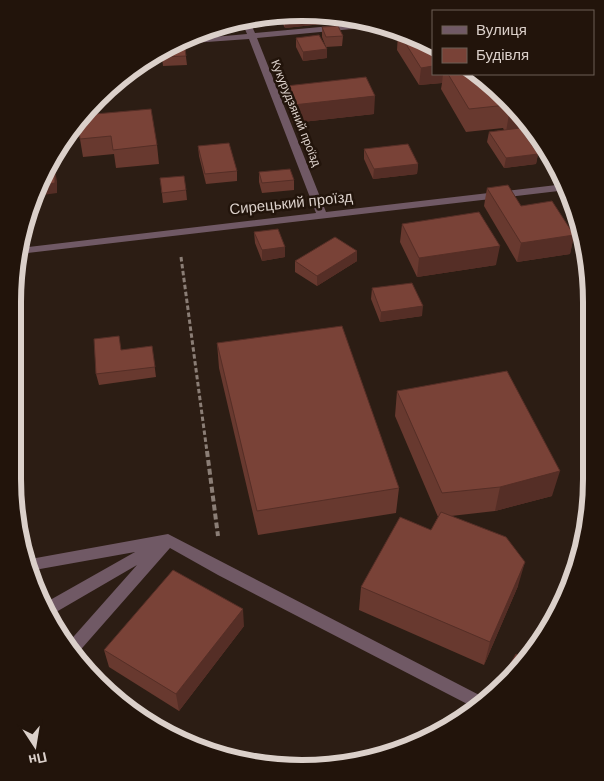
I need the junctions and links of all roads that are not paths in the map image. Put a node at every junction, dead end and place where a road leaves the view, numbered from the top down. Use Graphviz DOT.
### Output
graph roads {
  1 [pos="248,27"];
  2 [pos="354,27"];
  3 [pos="252,36"];
  4 [pos="199,41"];
  5 [pos="558,188"];
  6 [pos="322,214"];
  7 [pos="27,249"];
  8 [pos="168,540"];
  9 [pos="34,564"];
  10 [pos="52,607"];
  11 [pos="76,645"];
  12 [pos="475,701"];
  1 -- 3 [label="street, Кукурудзяний проїзд"];
  2 -- 3 [label="street"];
  3 -- 4 [label="street"];
  3 -- 6 [label="street, Кукурудзяний проїзд"];
  5 -- 6 [label="street, Сирецький проїзд"];
  6 -- 7 [label="street, Сирецький проїзд"];
  8 -- 9 [label="street"];
  8 -- 10 [label="street"];
  8 -- 11 [label="street"];
  8 -- 12 [label="street"];
}
